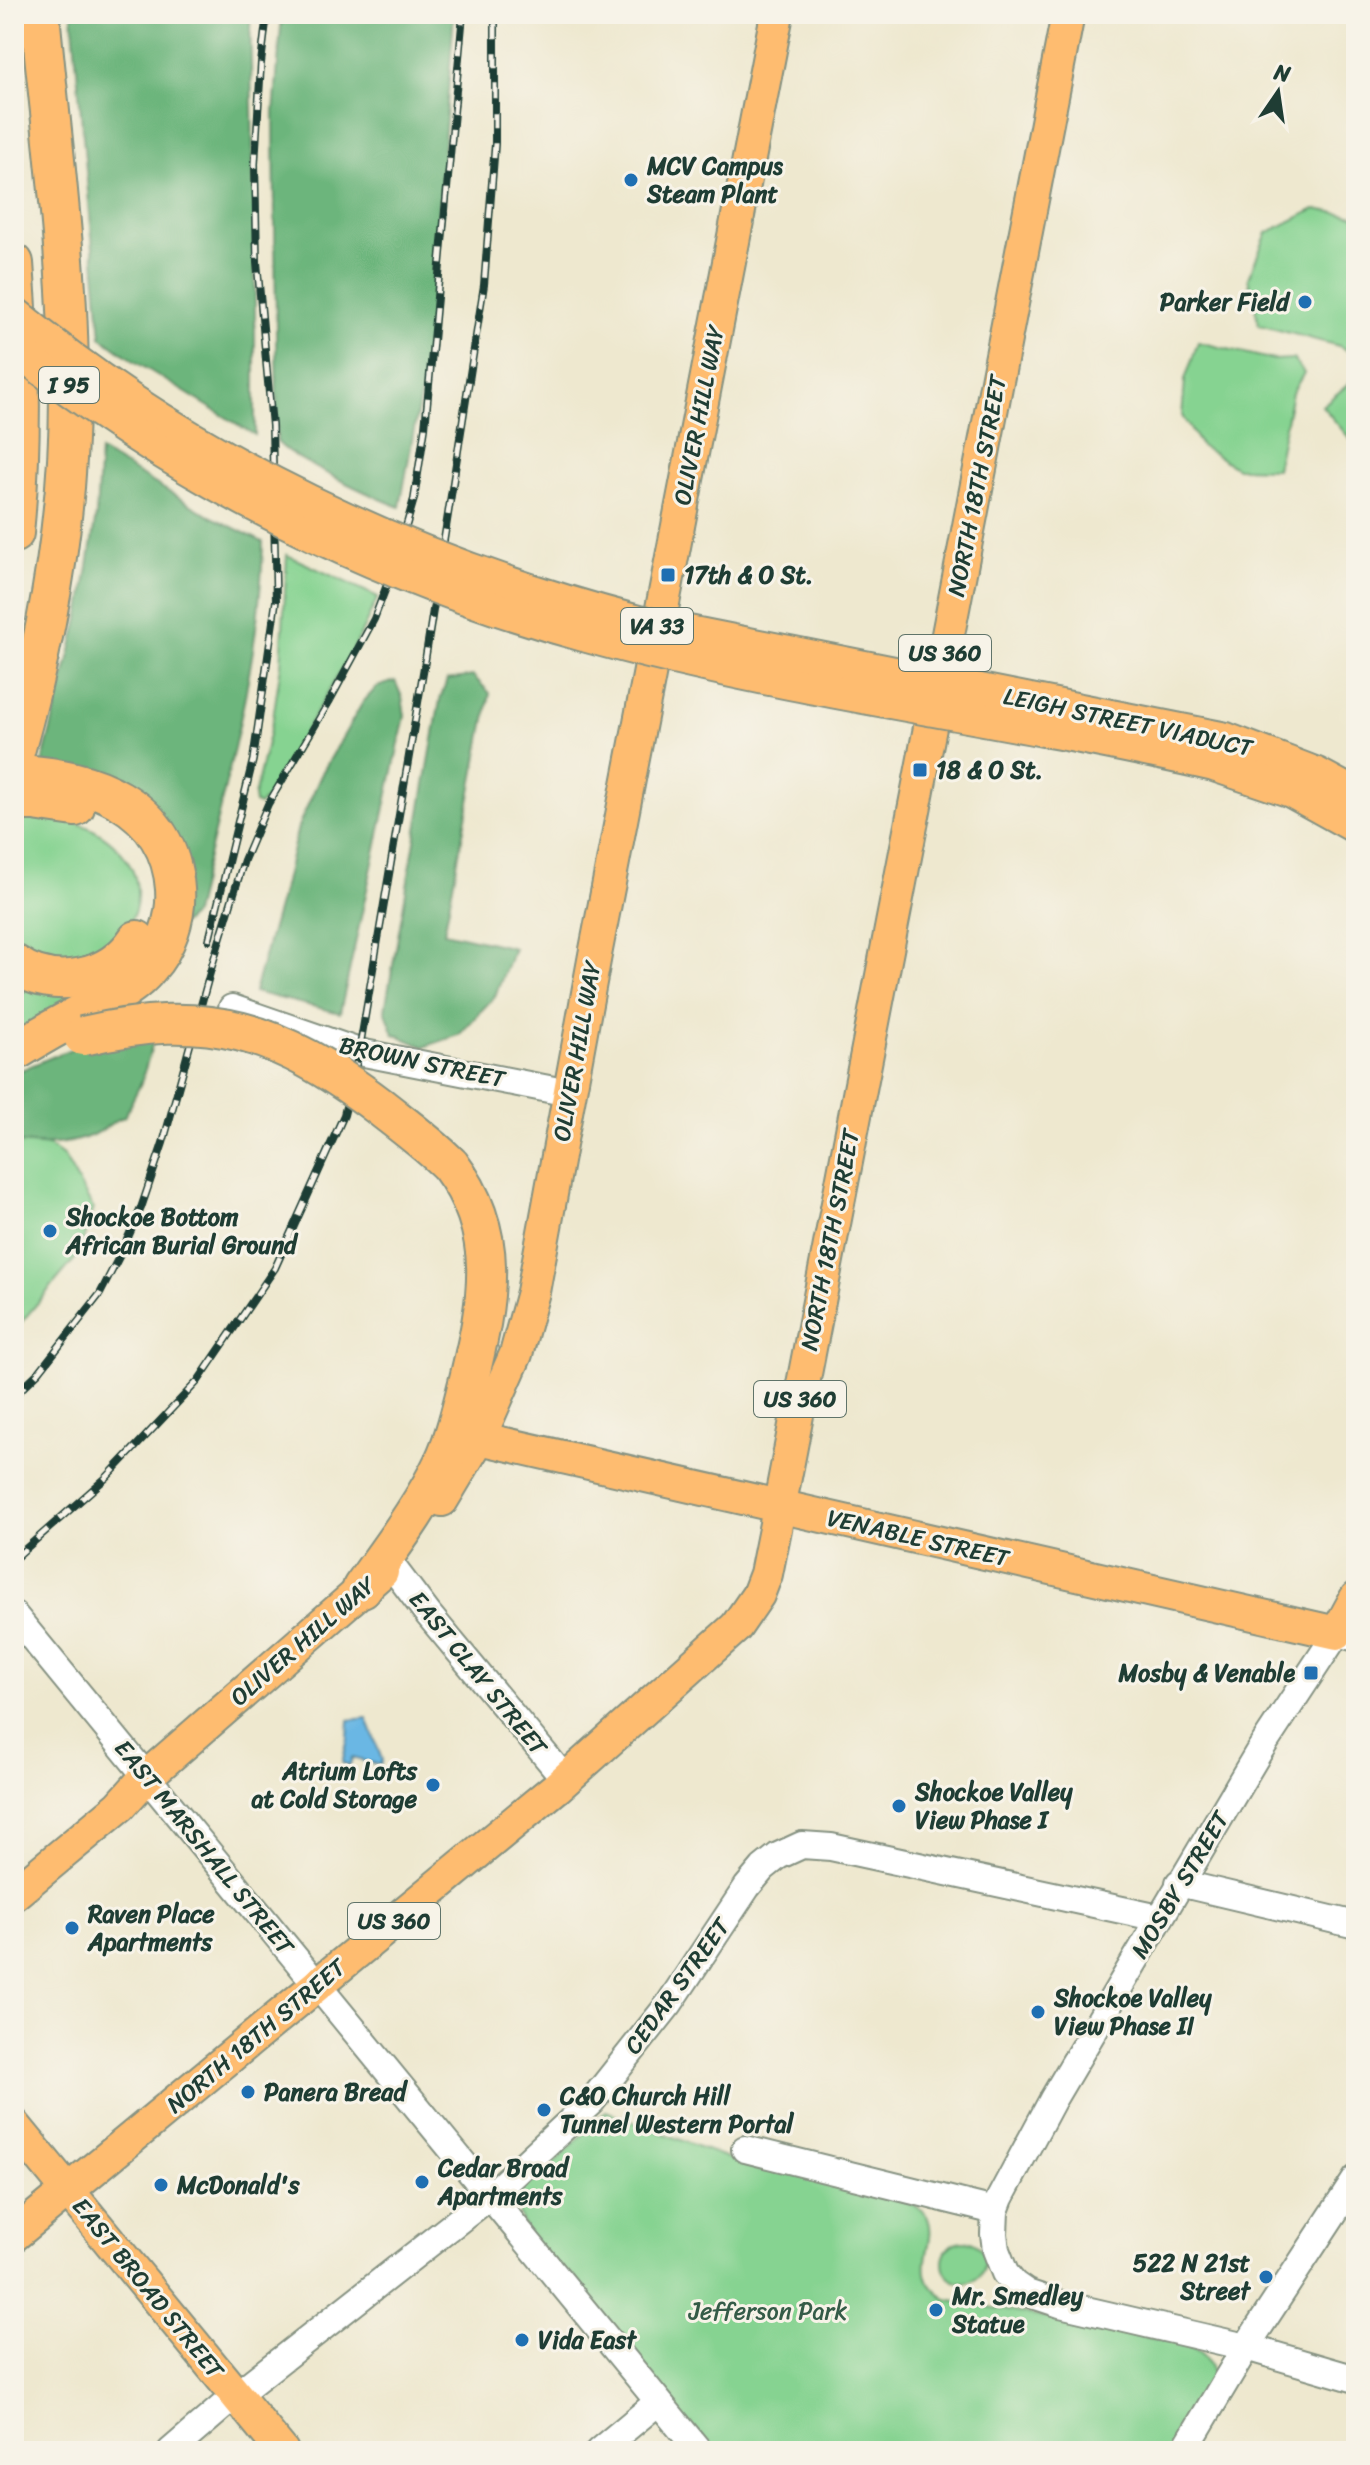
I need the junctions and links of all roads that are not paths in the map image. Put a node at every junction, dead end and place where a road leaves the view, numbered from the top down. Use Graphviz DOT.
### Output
graph roads {
  1 [pos="40,14"];
  2 [pos="777,14"];
  3 [pos="1068,14"];
  4 [pos="14,263"];
  5 [pos="14,313"];
  6 [pos="14,347"];
  7 [pos="14,533"];
  8 [pos="14,760"];
  9 [pos="1356,795"];
  10 [pos="14,801"];
  11 [pos="1356,827"];
  12 [pos="14,964"];
  13 [pos="232,1008"];
  14 [pos="14,1052"];
  15 [pos="14,1062"];
  16 [pos="569,1093"];
  17 [pos="479,1438"];
  18 [pos="780,1506"];
  19 [pos="391,1565"];
  20 [pos="362,1588"];
  21 [pos="1356,1598"];
  22 [pos="14,1615"];
  23 [pos="1346,1635"];
  24 [pos="146,1777"];
  25 [pos="566,1780"];
  26 [pos="1179,1883"];
  27 [pos="14,1894"];
  28 [pos="1159,1918"];
  29 [pos="1356,1925"];
  30 [pos="317,1985"];
  31 [pos="14,2125"];
  32 [pos="745,2149"];
  33 [pos="68,2190"];
  34 [pos="1353,2192"];
  35 [pos="490,2196"];
  36 [pos="995,2211"];
  37 [pos="14,2235"];
  38 [pos="1246,2347"];
  39 [pos="1356,2379"];
  40 [pos="236,2395"];
  41 [pos="658,2402"];
  42 [pos="171,2451"];
  43 [pos="282,2451"];
  44 [pos="599,2451"];
  45 [pos="699,2451"];
  46 [pos="1184,2451"];
  1 -- 8 [label="highway, I 95"];
  2 -- 16 [label="main road, OLIVER HILL WAY"];
  3 -- 18 [label="main road, NORTH 18TH STREET / US 360"];
  4 -- 7 [label="highway, I 95"];
  5 -- 9 [label="main road, LEIGH STREET VIADUCT / VA 33, bridge"];
  6 -- 11 [label="main road, LEIGH STREET VIADUCT / VA 33, bridge"];
  8 -- 14 [label="highway"];
  10 -- 12 [label="highway"];
  13 -- 16 [label="street, BROWN STREET"];
  15 -- 20 [label="highway, bridge"];
  16 -- 17 [label="main road, OLIVER HILL WAY"];
  17 -- 18 [label="main road, VENABLE STREET"];
  17 -- 19 [label="main road, OLIVER HILL WAY"];
  18 -- 23 [label="main road, VENABLE STREET"];
  18 -- 25 [label="main road, NORTH 18TH STREET / US 360"];
  19 -- 20 [label="main road, OLIVER HILL WAY"];
  19 -- 25 [label="street, EAST CLAY STREET"];
  20 -- 24 [label="main road, OLIVER HILL WAY"];
  21 -- 23 [label="main road, MOSBY STREET"];
  22 -- 24 [label="street, EAST MARSHALL STREET"];
  23 -- 26 [label="street, MOSBY STREET"];
  24 -- 27 [label="main road, OLIVER HILL WAY"];
  24 -- 30 [label="street, EAST MARSHALL STREET"];
  25 -- 30 [label="main road, NORTH 18TH STREET / US 360"];
  26 -- 28 [label="street, MOSBY STREET"];
  26 -- 29 [label="street"];
  28 -- 35 [label="street, CEDAR STREET"];
  28 -- 36 [label="street, MOSBY STREET"];
  30 -- 33 [label="main road, NORTH 18TH STREET / US 360"];
  30 -- 35 [label="street, EAST MARSHALL STREET"];
  31 -- 33 [label="main road, EAST BROAD STREET"];
  32 -- 36 [label="street"];
  33 -- 37 [label="main road, NORTH 18TH STREET / US 360"];
  33 -- 40 [label="main road, EAST BROAD STREET"];
  34 -- 38 [label="street"];
  35 -- 40 [label="street, CEDAR STREET"];
  35 -- 41 [label="street, EAST MARSHALL STREET"];
  36 -- 38 [label="street, MOSBY STREET"];
  38 -- 39 [label="street"];
  38 -- 46 [label="street"];
  40 -- 42 [label="street, CEDAR STREET"];
  40 -- 43 [label="main road, EAST BROAD STREET"];
  41 -- 44 [label="street"];
  41 -- 45 [label="street, EAST MARSHALL STREET"];
}
